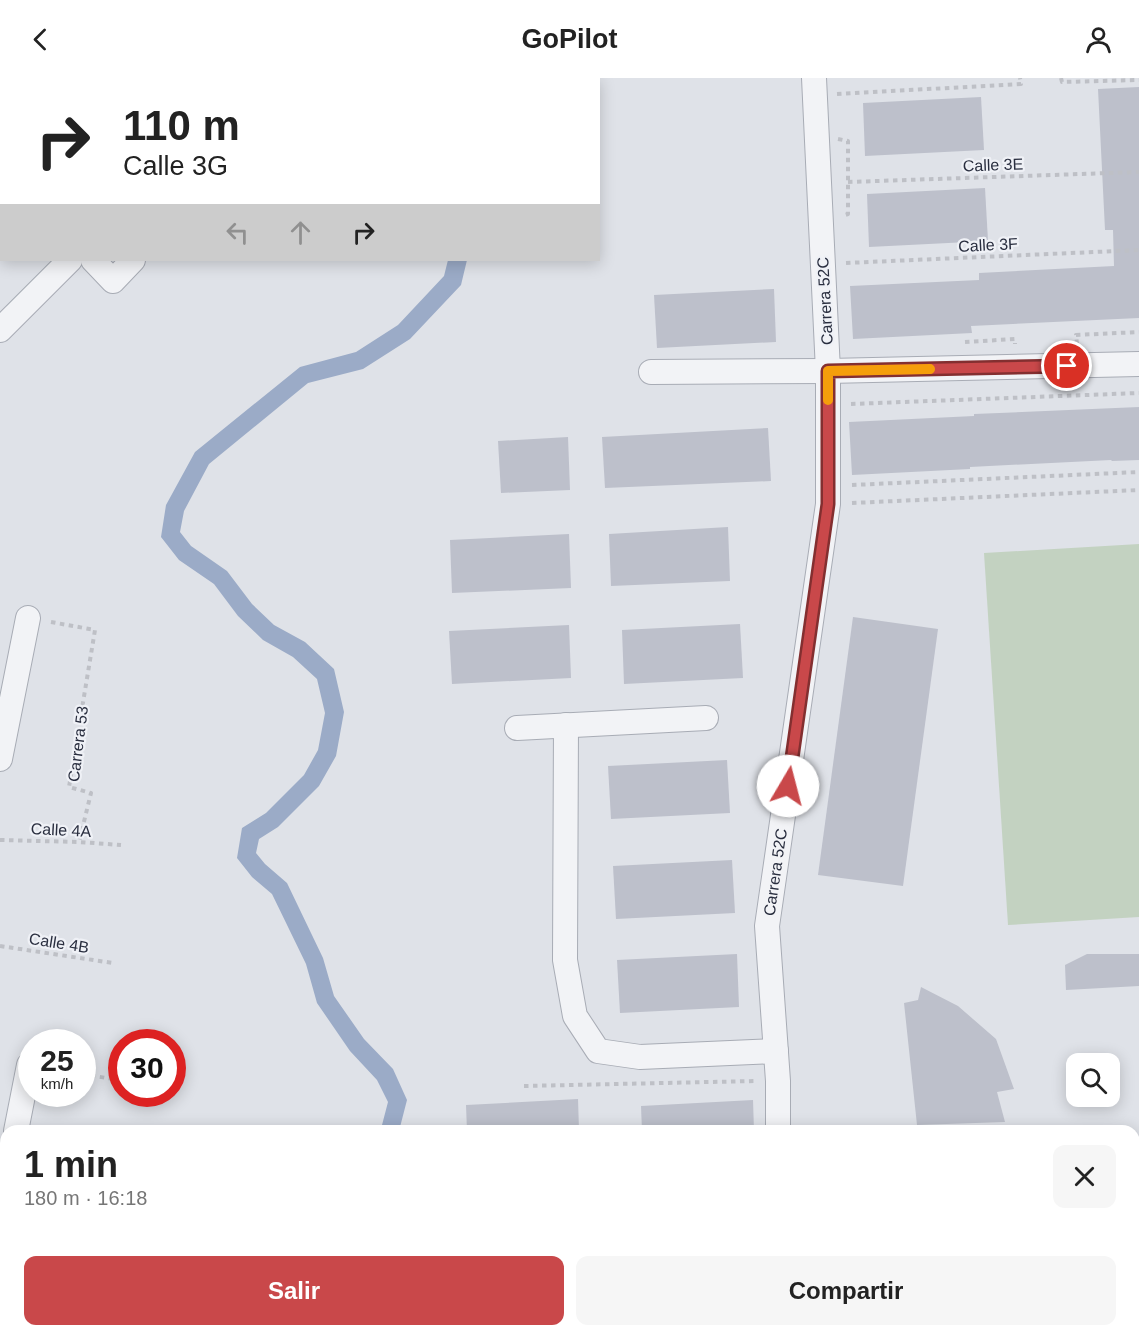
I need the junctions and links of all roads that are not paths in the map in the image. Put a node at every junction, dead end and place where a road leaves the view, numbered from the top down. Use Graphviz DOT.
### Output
graph roads {
  1 [pos="814,78"];
  2 [pos="69,261"];
  3 [pos="94,261"];
  4 [pos="133,261"];
  5 [pos="0,330"];
  6 [pos="1139,364"];
  7 [pos="828,371"];
  8 [pos="651,372"];
  9 [pos="28,618"];
  10 [pos="706,718"];
  11 [pos="566,725"];
  12 [pos="517,728"];
  13 [pos="0,759"];
  14 [pos="776,1051"];
  15 [pos="21,1107"];
  16 [pos="17,1125"];
  17 [pos="778,1125"];
  1 -- 7 [label="street, Carrera 52C"];
  2 -- 5 [label="street"];
  3 -- 4 [label="street"];
  6 -- 7 [label="street"];
  7 -- 8 [label="street"];
  7 -- 14 [label="street, Carrera 52C"];
  9 -- 13 [label="street"];
  10 -- 11 [label="street"];
  11 -- 12 [label="street"];
  11 -- 14 [label="street"];
  14 -- 17 [label="street, Carrera 52C"];
  15 -- 16 [label="street"];
}
